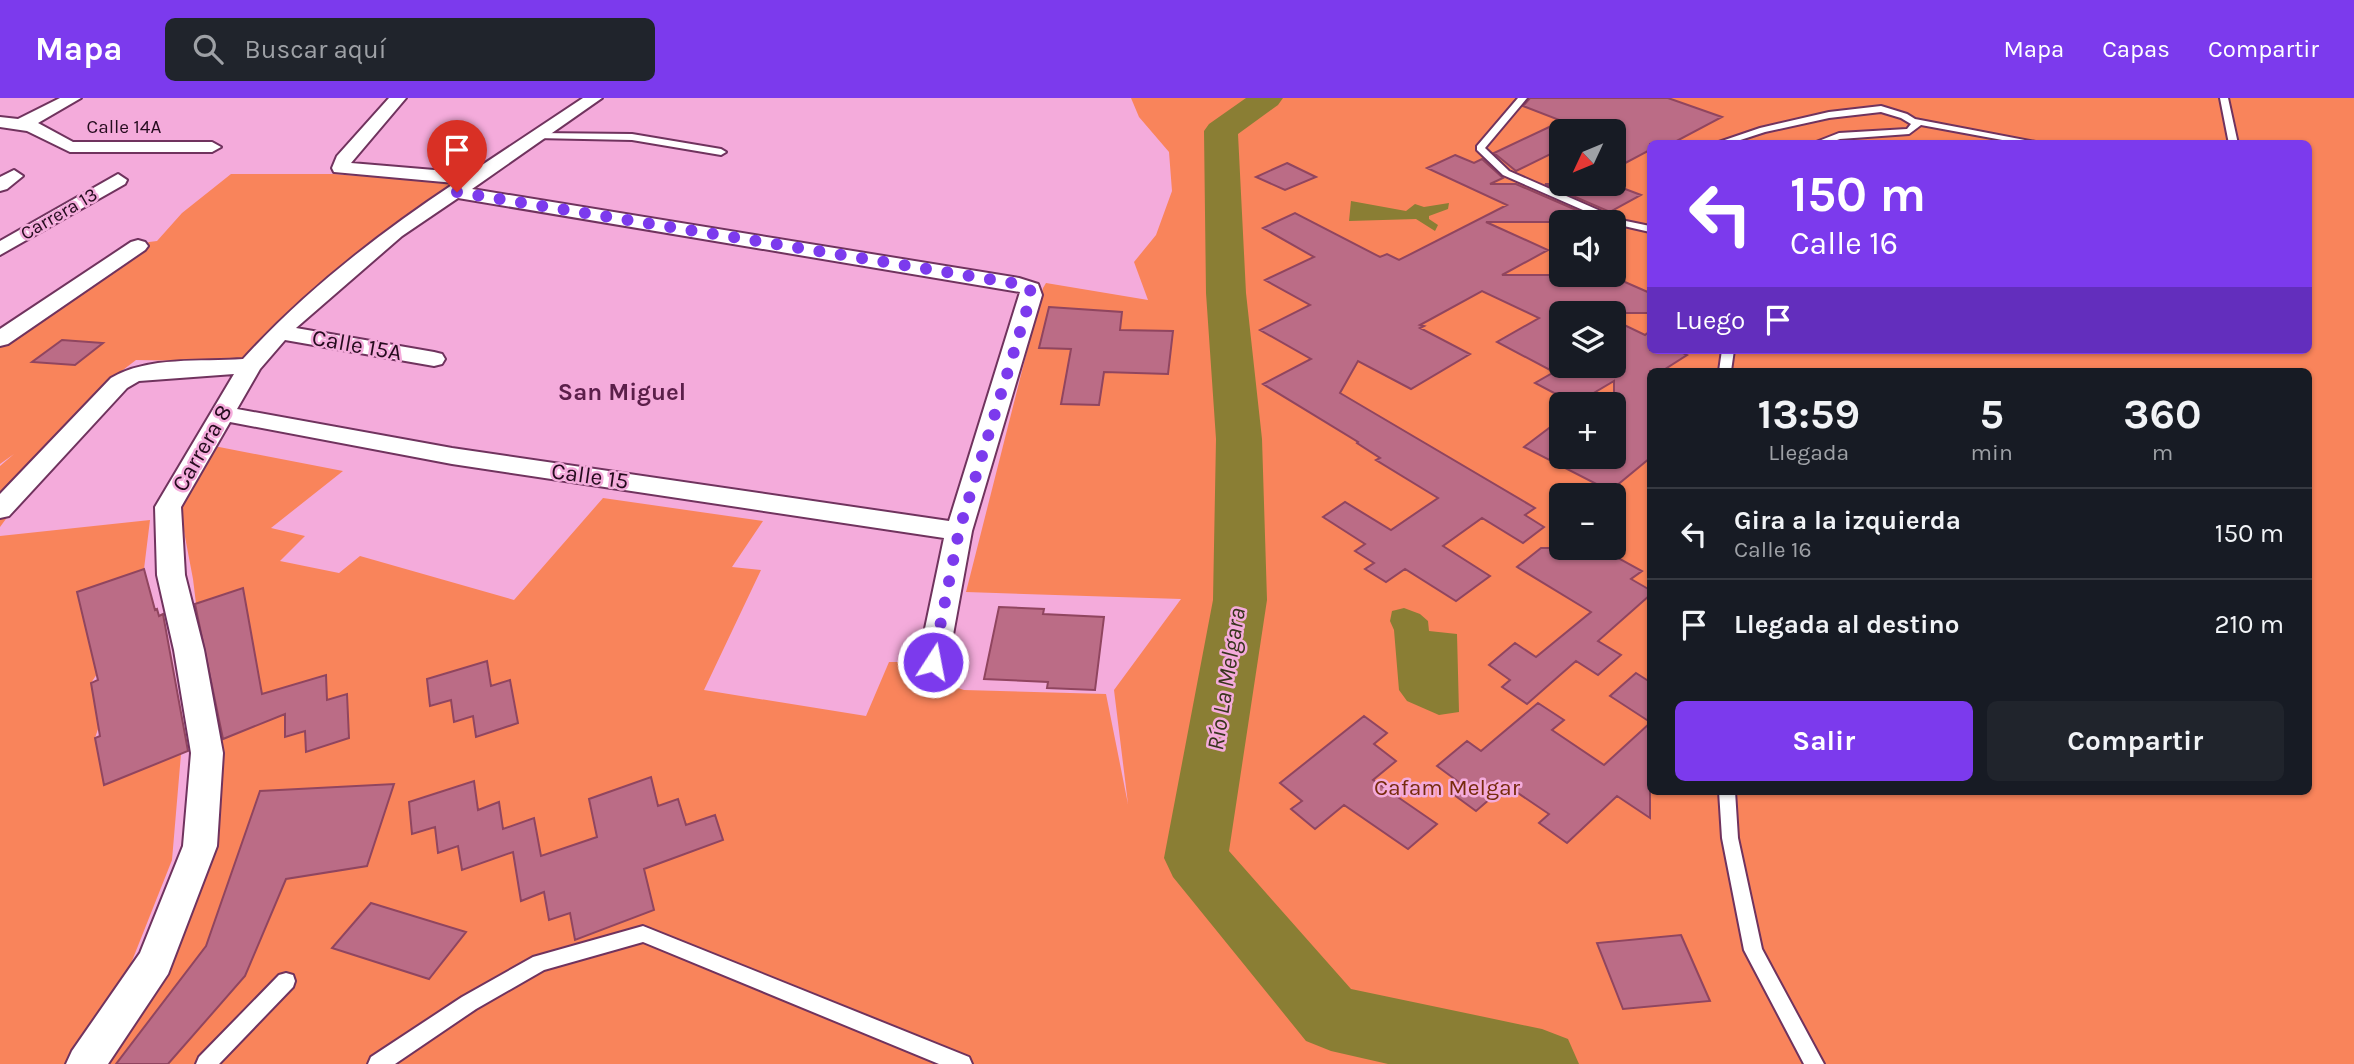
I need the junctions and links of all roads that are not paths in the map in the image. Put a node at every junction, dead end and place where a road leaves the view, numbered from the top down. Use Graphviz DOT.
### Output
graph roads {
  1 [pos="73,98"];
  2 [pos="398,98"];
  3 [pos="594,98"];
  4 [pos="1523,98"];
  5 [pos="2224,98"];
  6 [pos="1912,121"];
  7 [pos="0,122"];
  8 [pos="20,125"];
  9 [pos="538,136"];
  10 [pos="1730,140"];
  11 [pos="1827,140"];
  12 [pos="2019,140"];
  13 [pos="2233,140"];
  14 [pos="212,147"];
  15 [pos="721,152"];
  16 [pos="118,180"];
  17 [pos="465,186"];
  18 [pos="1647,228"];
  19 [pos="3,245"];
  20 [pos="138,246"];
  21 [pos="279,332"];
  22 [pos="0,339"];
  23 [pos="434,359"];
  24 [pos="250,366"];
  25 [pos="222,413"];
  26 [pos="0,510"];
  27 [pos="959,531"];
  28 [pos="933,662"];
  29 [pos="1727,795"];
  30 [pos="286,981"];
  31 [pos="86,1064"];
  32 [pos="206,1064"];
  33 [pos="377,1064"];
  34 [pos="962,1064"];
  35 [pos="1814,1064"];
  1 -- 8 [label="street"];
  2 -- 17 [label="street"];
  3 -- 9 [label="street, Carrera 8"];
  4 -- 18 [label="lane"];
  5 -- 13 [label="lane"];
  6 -- 10 [label="lane"];
  6 -- 11 [label="lane"];
  6 -- 12 [label="lane"];
  7 -- 8 [label="street, Calle 14A"];
  8 -- 14 [label="street, Calle 14A"];
  9 -- 15 [label="lane"];
  9 -- 17 [label="street, Carrera 8"];
  16 -- 19 [label="street, Carrera 13"];
  17 -- 21 [label="street, Carrera 8"];
  17 -- 27 [label="street"];
  20 -- 22 [label="street"];
  21 -- 23 [label="street, Calle 15A"];
  21 -- 24 [label="street, Carrera 8"];
  24 -- 25 [label="street, Carrera 8"];
  24 -- 26 [label="street"];
  25 -- 27 [label="street, Calle 15"];
  25 -- 31 [label="street, Carrera 8"];
  27 -- 28 [label="street"];
  29 -- 35 [label="lane"];
  30 -- 32 [label="lane"];
  33 -- 34 [label="lane"];
}
